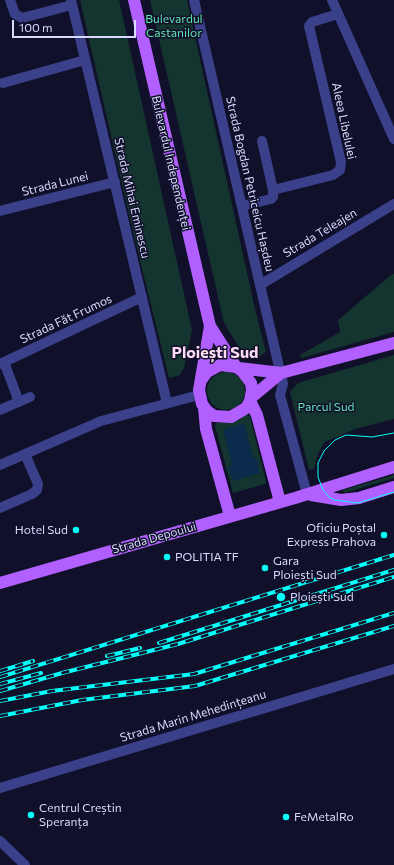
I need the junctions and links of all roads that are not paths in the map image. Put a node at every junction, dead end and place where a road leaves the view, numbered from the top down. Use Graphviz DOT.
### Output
graph roads {
  1 [pos="10,0"];
  2 [pos="134,0"];
  3 [pos="194,0"];
  4 [pos="332,0"];
  5 [pos="72,3"];
  6 [pos="338,14"];
  7 [pos="85,60"];
  8 [pos="2,84"];
  9 [pos="394,139"];
  10 [pos="262,141"];
  11 [pos="115,182"];
  12 [pos="273,190"];
  13 [pos="394,204"];
  14 [pos="242,206"];
  15 [pos="0,211"];
  16 [pos="260,285"];
  17 [pos="142,297"];
  18 [pos="210,326"];
  19 [pos="394,343"];
  20 [pos="221,345"];
  21 [pos="2,363"];
  22 [pos="238,368"];
  23 [pos="280,372"];
  24 [pos="202,379"];
  25 [pos="199,396"];
  26 [pos="30,397"];
  27 [pos="251,399"];
  28 [pos="19,402"];
  29 [pos="167,403"];
  30 [pos="204,408"];
  31 [pos="0,410"];
  32 [pos="25,454"];
  33 [pos="0,465"];
  34 [pos="394,467"];
  35 [pos="394,487"];
  36 [pos="307,494"];
  37 [pos="280,502"];
  38 [pos="0,508"];
  39 [pos="230,516"];
  40 [pos="0,583"];
  41 [pos="394,669"];
  42 [pos="0,788"];
  43 [pos="0,841"];
  44 [pos="25,865"];
  1 -- 5 [label="street"];
  2 -- 18 [label="main road, Bulevardul Independenței"];
  3 -- 14 [label="street, Strada Bogdan Petriceicu Hașdeu"];
  4 -- 6 [label="street"];
  5 -- 7 [label="street, Strada Mihai Eminescu"];
  6 -- 9 [label="street"];
  6 -- 12 [label="street, Aleea Libelulei"];
  7 -- 8 [label="street"];
  7 -- 11 [label="street, Strada Mihai Eminescu"];
  10 -- 12 [label="street"];
  11 -- 15 [label="street, Strada Lunei"];
  11 -- 17 [label="street, Strada Mihai Eminescu"];
  12 -- 14 [label="street, Aleea Libelulei"];
  13 -- 16 [label="street, Strada Teleajen"];
  14 -- 16 [label="street, Strada Bogdan Petriceicu Hașdeu"];
  16 -- 23 [label="street, Strada Bogdan Petriceicu Hașdeu"];
  17 -- 21 [label="street, Strada Făt Frumos"];
  17 -- 29 [label="street, Strada Mihai Eminescu"];
  18 -- 20 [label="main road, Bulevardul Independenței"];
  18 -- 24 [label="main road, Bulevardul Independenței"];
  19 -- 23 [label="main road"];
  20 -- 22 [label="main road, Bulevardul Independenței"];
  20 -- 23 [label="main road"];
  21 -- 28 [label="street"];
  22 -- 23 [label="main road"];
  22 -- 24 [label="main road"];
  22 -- 27 [label="main road, Bulevardul Independenței"];
  23 -- 27 [label="main road"];
  23 -- 36 [label="street, Strada Bogdan Petriceicu Hașdeu"];
  24 -- 25 [label="main road, Bulevardul Independenței"];
  25 -- 29 [label="street"];
  25 -- 30 [label="main road"];
  26 -- 28 [label="street"];
  27 -- 30 [label="main road"];
  27 -- 37 [label="main road, Bulevardul Independenței"];
  28 -- 31 [label="street"];
  29 -- 32 [label="street"];
  30 -- 39 [label="main road"];
  32 -- 33 [label="street"];
  32 -- 38 [label="street"];
  34 -- 36 [label="main road, Strada Depoului"];
  35 -- 36 [label="main road, Strada Depoului"];
  36 -- 37 [label="main road, Strada Depoului"];
  37 -- 39 [label="main road, Strada Depoului"];
  39 -- 40 [label="main road, Strada Depoului"];
  41 -- 42 [label="street, Strada Marin Mehedințeanu"];
  43 -- 44 [label="street"];
}
